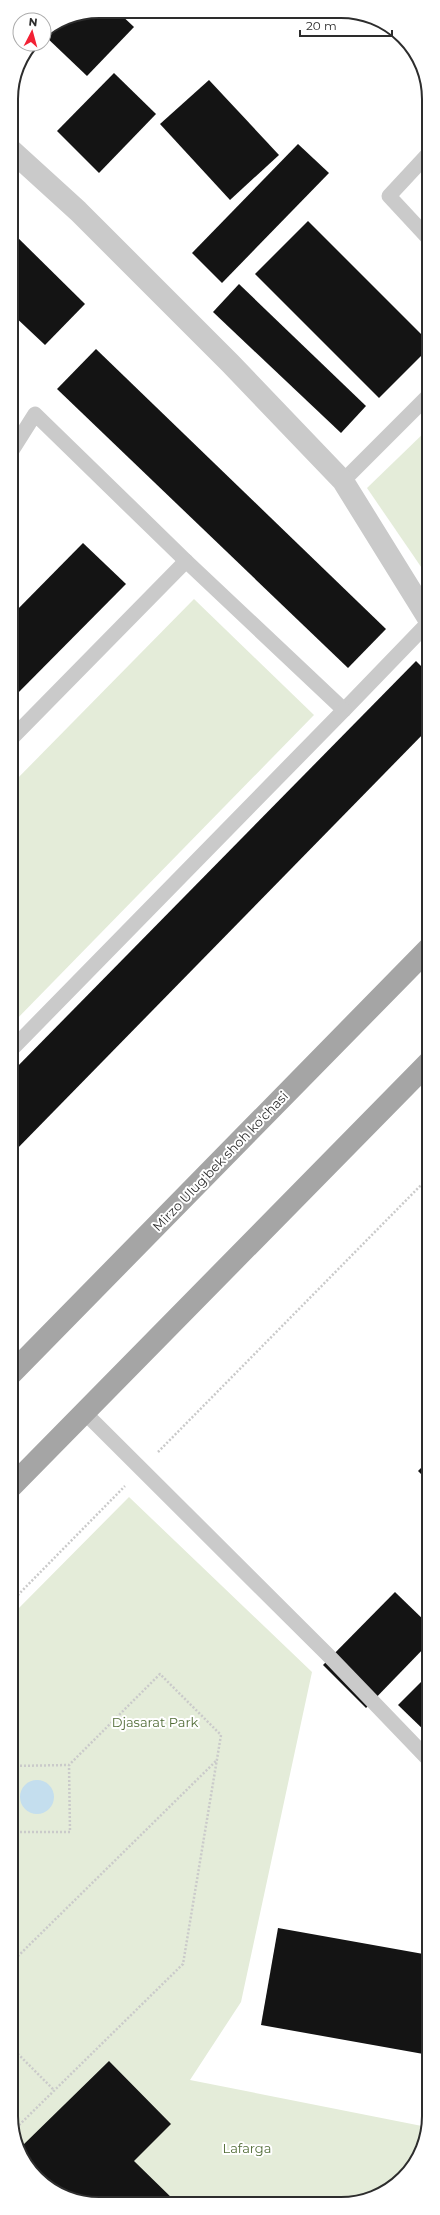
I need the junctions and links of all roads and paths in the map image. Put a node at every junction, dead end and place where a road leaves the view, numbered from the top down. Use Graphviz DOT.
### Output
graph roads {
  1 [pos="18,156"];
  2 [pos="422,160"];
  3 [pos="422,232"];
  4 [pos="422,402"];
  5 [pos="18,441"];
  6 [pos="342,481"];
  7 [pos="186,561"];
  8 [pos="422,608"];
  9 [pos="422,628"];
  10 [pos="344,710"];
  11 [pos="18,732"];
  12 [pos="422,954"];
  13 [pos="18,1043"];
  14 [pos="422,1068"];
  15 [pos="422,1184"];
  16 [pos="18,1367"];
  17 [pos="84,1412"];
  18 [pos="141,1469"];
  19 [pos="18,1480"];
  20 [pos="18,1595"];
  21 [pos="422,1753"];
  22 [pos="217,1760"];
  23 [pos="70,1765"];
  24 [pos="18,1766"];
  25 [pos="18,1832"];
  26 [pos="18,1956"];
  27 [pos="18,2054"];
  28 [pos="54,2090"];
  29 [pos="19,2125"];
  1 -- 6 [label="street"];
  2 -- 3 [label="lane"];
  4 -- 6 [label="lane"];
  5 -- 7 [label="lane"];
  6 -- 8 [label="street"];
  7 -- 10 [label="lane"];
  7 -- 11 [label="lane"];
  9 -- 10 [label="lane"];
  10 -- 13 [label="lane"];
  12 -- 16 [label="main road, Mirzo Ulug'bek shoh ko'chasi"];
  14 -- 17 [label="main road"];
  15 -- 18 [label="path"];
  17 -- 18 [label="lane"];
  17 -- 19 [label="main road"];
  18 -- 20 [label="path"];
  18 -- 21 [label="lane"];
  22 -- 23 [label="path"];
  22 -- 26 [label="path"];
  22 -- 28 [label="path"];
  23 -- 24 [label="path"];
  23 -- 25 [label="path"];
  27 -- 28 [label="path"];
  28 -- 29 [label="path"];
}
